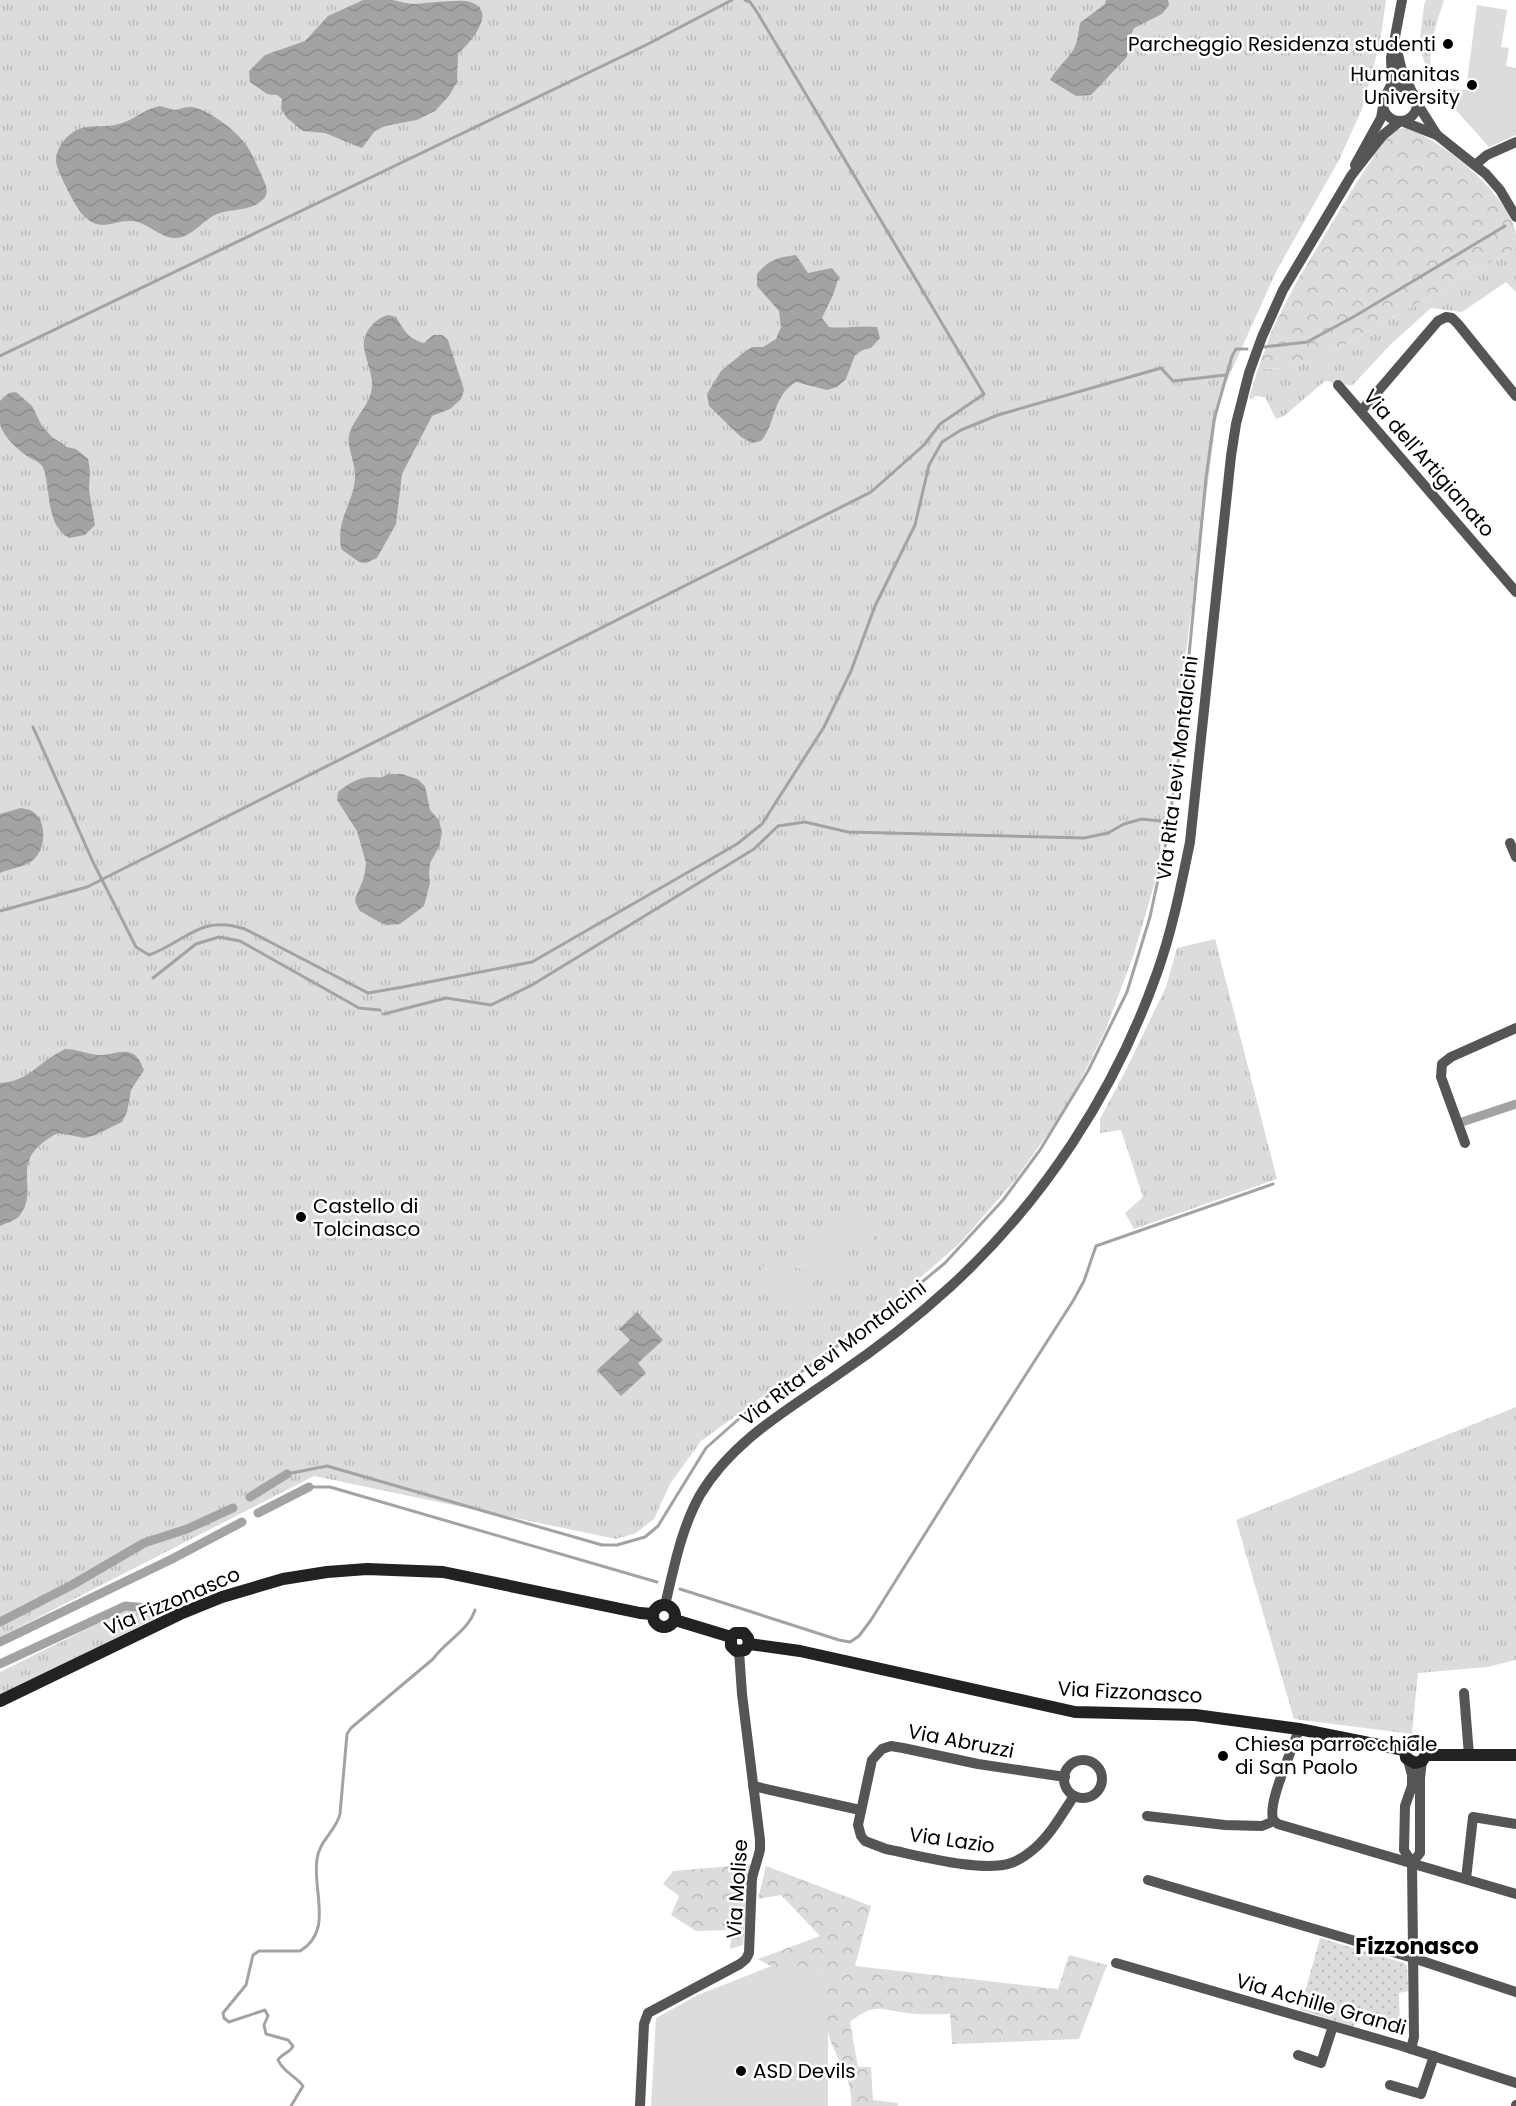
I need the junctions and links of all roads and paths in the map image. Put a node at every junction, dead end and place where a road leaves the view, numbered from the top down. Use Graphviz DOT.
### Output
graph roads {
  1 [pos="1402,1"];
  2 [pos="1395,42"];
  3 [pos="1411,90"];
  4 [pos="1384,101"];
  5 [pos="1418,105"];
  6 [pos="1401,122"];
  7 [pos="1437,135"];
  8 [pos="1516,141"];
  9 [pos="1474,165"];
  10 [pos="1351,176"];
  11 [pos="1516,217"];
  12 [pos="1338,385"];
  13 [pos="1516,395"];
  14 [pos="1361,411"];
  15 [pos="1516,592"];
  16 [pos="1510,843"];
  17 [pos="1516,857"];
  18 [pos="1516,1028"];
  19 [pos="1465,1143"];
  20 [pos="666,1600"];
  21 [pos="652,1614"];
  22 [pos="675,1620"];
  23 [pos="744,1648"];
  24 [pos="1464,1693"];
  25 [pos="0,1701"];
  26 [pos="1299,1729"];
  27 [pos="1406,1755"];
  28 [pos="1469,1755"];
  29 [pos="1516,1755"];
  30 [pos="1424,1758"];
  31 [pos="1065,1777"];
  32 [pos="753,1786"];
  33 [pos="1074,1796"];
  34 [pos="860,1810"];
  35 [pos="1147,1816"];
  36 [pos="1274,1821"];
  37 [pos="1516,1824"];
  38 [pos="1412,1863"];
  39 [pos="1466,1879"];
  40 [pos="1148,1880"];
  41 [pos="1516,1894"];
  42 [pos="1413,1958"];
  43 [pos="1116,1963"];
  44 [pos="1516,1992"];
  45 [pos="1333,2026"];
  46 [pos="1411,2049"];
  47 [pos="1298,2055"];
  48 [pos="1434,2056"];
  49 [pos="1516,2083"];
  50 [pos="1390,2085"];
  51 [pos="640,2106"];
  1 -- 2 [label="street, Via Rita Levi Montalcini"];
  2 -- 3 [label="street, Via Rita Levi Montalcini"];
  2 -- 4 [label="street, Via Rita Levi Montalcini"];
  3 -- 4 [label="street"];
  3 -- 5 [label="street, Via Rita Levi Montalcini"];
  4 -- 6 [label="street"];
  4 -- 10 [label="street, Via Rita Levi Montalcini"];
  5 -- 6 [label="street, Via Rita Levi Montalcini"];
  5 -- 7 [label="street"];
  6 -- 7 [label="street"];
  6 -- 10 [label="street, Via Rita Levi Montalcini"];
  7 -- 9 [label="street"];
  8 -- 9 [label="street"];
  9 -- 11 [label="street"];
  10 -- 20 [label="street, Via Rita Levi Montalcini"];
  12 -- 14 [label="street, Via dell'Artigianato"];
  13 -- 14 [label="street"];
  14 -- 15 [label="street, Via dell'Artigianato"];
  16 -- 17 [label="street"];
  18 -- 19 [label="street"];
  20 -- 21 [label="main road"];
  20 -- 22 [label="main road"];
  21 -- 22 [label="main road"];
  21 -- 25 [label="main road, Via Fizzonasco"];
  22 -- 23 [label="main road, Via Fizzonasco"];
  23 -- 26 [label="main road, Via Fizzonasco"];
  23 -- 32 [label="street, Via Molise"];
  24 -- 28 [label="street"];
  26 -- 27 [label="main road, Via Fizzonasco"];
  26 -- 36 [label="street"];
  27 -- 30 [label="main road, Via Fizzonasco"];
  27 -- 30 [label="main road, Via Fizzonasco"];
  27 -- 38 [label="street"];
  28 -- 29 [label="main road, Via Fizzonasco"];
  28 -- 30 [label="main road, Via Fizzonasco"];
  30 -- 38 [label="street"];
  31 -- 33 [label="street"];
  31 -- 33 [label="street"];
  31 -- 34 [label="street, Via Abruzzi"];
  32 -- 34 [label="street"];
  32 -- 51 [label="street, Via Molise"];
  33 -- 34 [label="street, Via Lazio"];
  35 -- 36 [label="street"];
  36 -- 38 [label="street"];
  37 -- 39 [label="street"];
  38 -- 39 [label="street"];
  38 -- 42 [label="street"];
  39 -- 41 [label="street"];
  40 -- 42 [label="street"];
  42 -- 44 [label="street"];
  42 -- 46 [label="street"];
  43 -- 45 [label="street, Via Achille Grandi"];
  45 -- 46 [label="street, Via Achille Grandi"];
  45 -- 47 [label="street"];
  46 -- 48 [label="street, Via Achille Grandi"];
  48 -- 49 [label="street, Via Achille Grandi"];
  48 -- 50 [label="street"];
}
